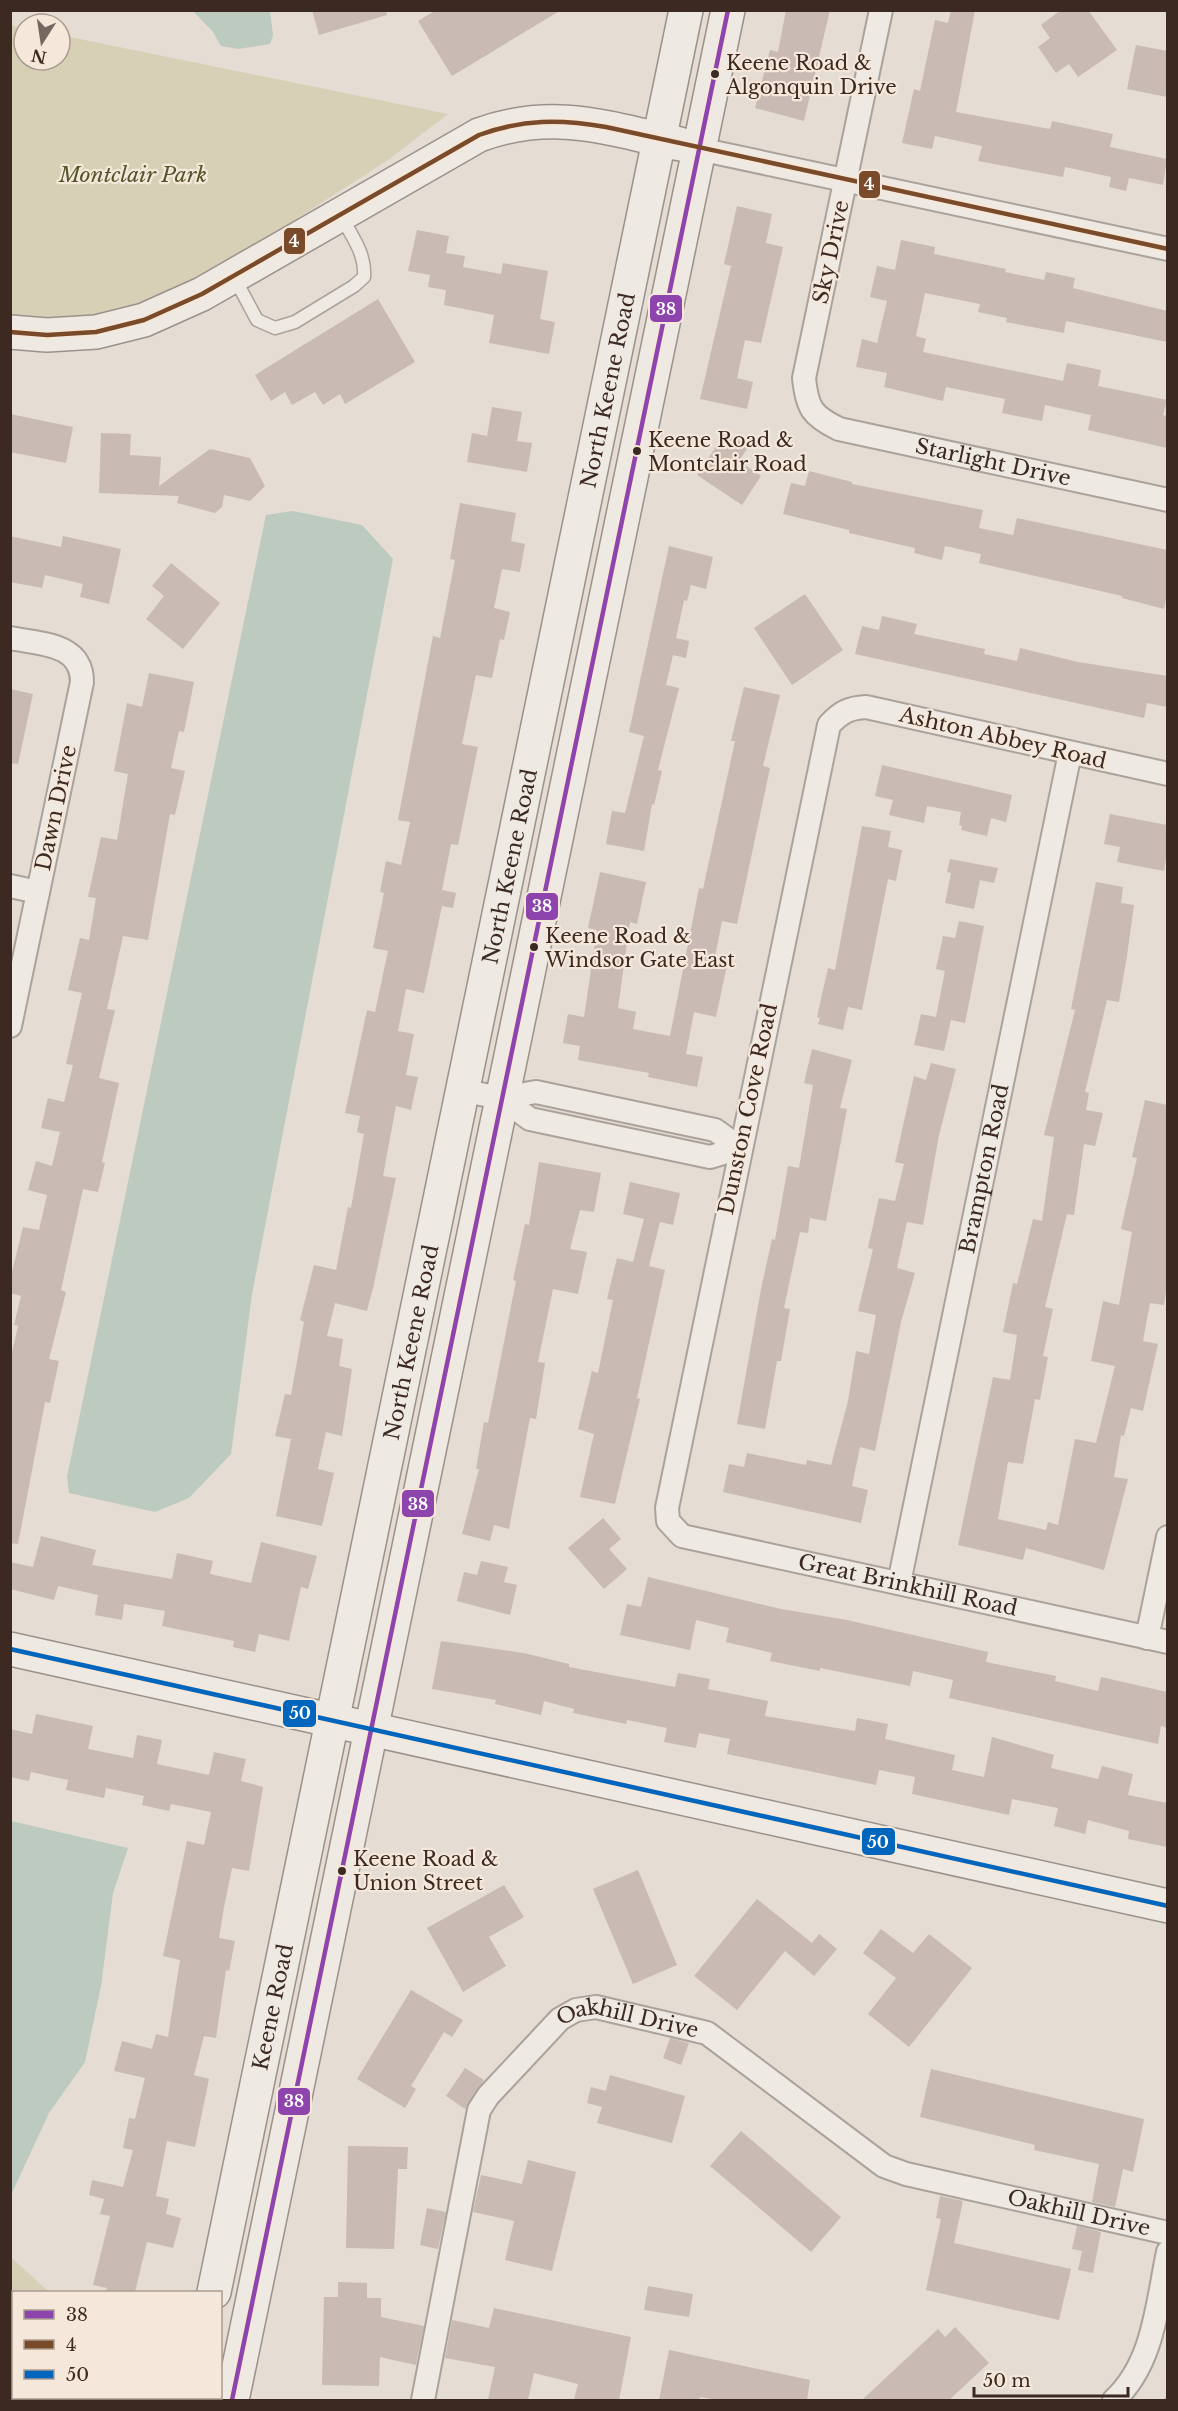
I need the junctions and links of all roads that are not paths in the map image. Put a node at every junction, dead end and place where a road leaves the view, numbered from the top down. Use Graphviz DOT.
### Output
graph roads {
  1 [pos="686,10"];
  2 [pos="728,10"];
  3 [pos="881,10"];
  4 [pos="660,140"];
  5 [pos="699,149"];
  6 [pos="846,180"];
  7 [pos="340,214"];
  8 [pos="1167,249"];
  9 [pos="233,276"];
  10 [pos="10,332"];
  11 [pos="819,419"];
  12 [pos="1167,500"];
  13 [pos="10,638"];
  14 [pos="839,714"];
  15 [pos="1071,753"];
  16 [pos="1167,774"];
  17 [pos="10,886"];
  18 [pos="38,892"];
  19 [pos="10,1026"];
  20 [pos="465,1090"];
  21 [pos="501,1098"];
  22 [pos="741,1148"];
  23 [pos="427,1271"];
  24 [pos="667,1508"];
  25 [pos="1167,1537"];
  26 [pos="899,1583"];
  27 [pos="1157,1640"];
  28 [pos="10,1649"];
  29 [pos="331,1721"];
  30 [pos="370,1730"];
  31 [pos="1167,1906"];
  32 [pos="298,2080"];
  33 [pos="1167,2233"];
  34 [pos="1167,2252"];
  35 [pos="214,2291"];
  36 [pos="232,2400"];
  37 [pos="423,2400"];
  38 [pos="1114,2400"];
  1 -- 4 [label="main road, North Keene Road"];
  2 -- 5 [label="main road, North Keene Road"];
  3 -- 6 [label="street, Sky Drive"];
  4 -- 5 [label="main road"];
  4 -- 7 [label="main road"];
  4 -- 20 [label="main road, North Keene Road"];
  5 -- 6 [label="street"];
  5 -- 21 [label="main road, North Keene Road"];
  6 -- 8 [label="street"];
  6 -- 11 [label="street, Sky Drive"];
  7 -- 9 [label="main road"];
  7 -- 9 [label="lane"];
  9 -- 10 [label="main road"];
  11 -- 12 [label="street, Starlight Drive"];
  13 -- 18 [label="street, Dawn Drive"];
  14 -- 15 [label="street, Ashton Abbey Road"];
  14 -- 22 [label="street, Dunston Cove Road"];
  15 -- 16 [label="street, Ashton Abbey Road"];
  15 -- 26 [label="street, Brampton Road"];
  17 -- 18 [label="street"];
  18 -- 19 [label="street, Dawn Drive"];
  20 -- 21 [label="street"];
  20 -- 23 [label="main road, North Keene Road"];
  21 -- 22 [label="street"];
  21 -- 30 [label="main road, North Keene Road"];
  22 -- 24 [label="street, Dunston Cove Road"];
  23 -- 29 [label="main road, North Keene Road"];
  23 -- 30 [label="main road"];
  24 -- 26 [label="street, Great Brinkhill Road"];
  25 -- 27 [label="street"];
  26 -- 27 [label="street, Great Brinkhill Road"];
  28 -- 29 [label="main road"];
  29 -- 30 [label="main road"];
  29 -- 32 [label="main road"];
  29 -- 35 [label="main road, Keene Road"];
  30 -- 31 [label="main road"];
  30 -- 32 [label="main road, Keene Road"];
  32 -- 36 [label="main road, Keene Road"];
  33 -- 37 [label="street, Oakhill Drive"];
  34 -- 38 [label="street"];
}
